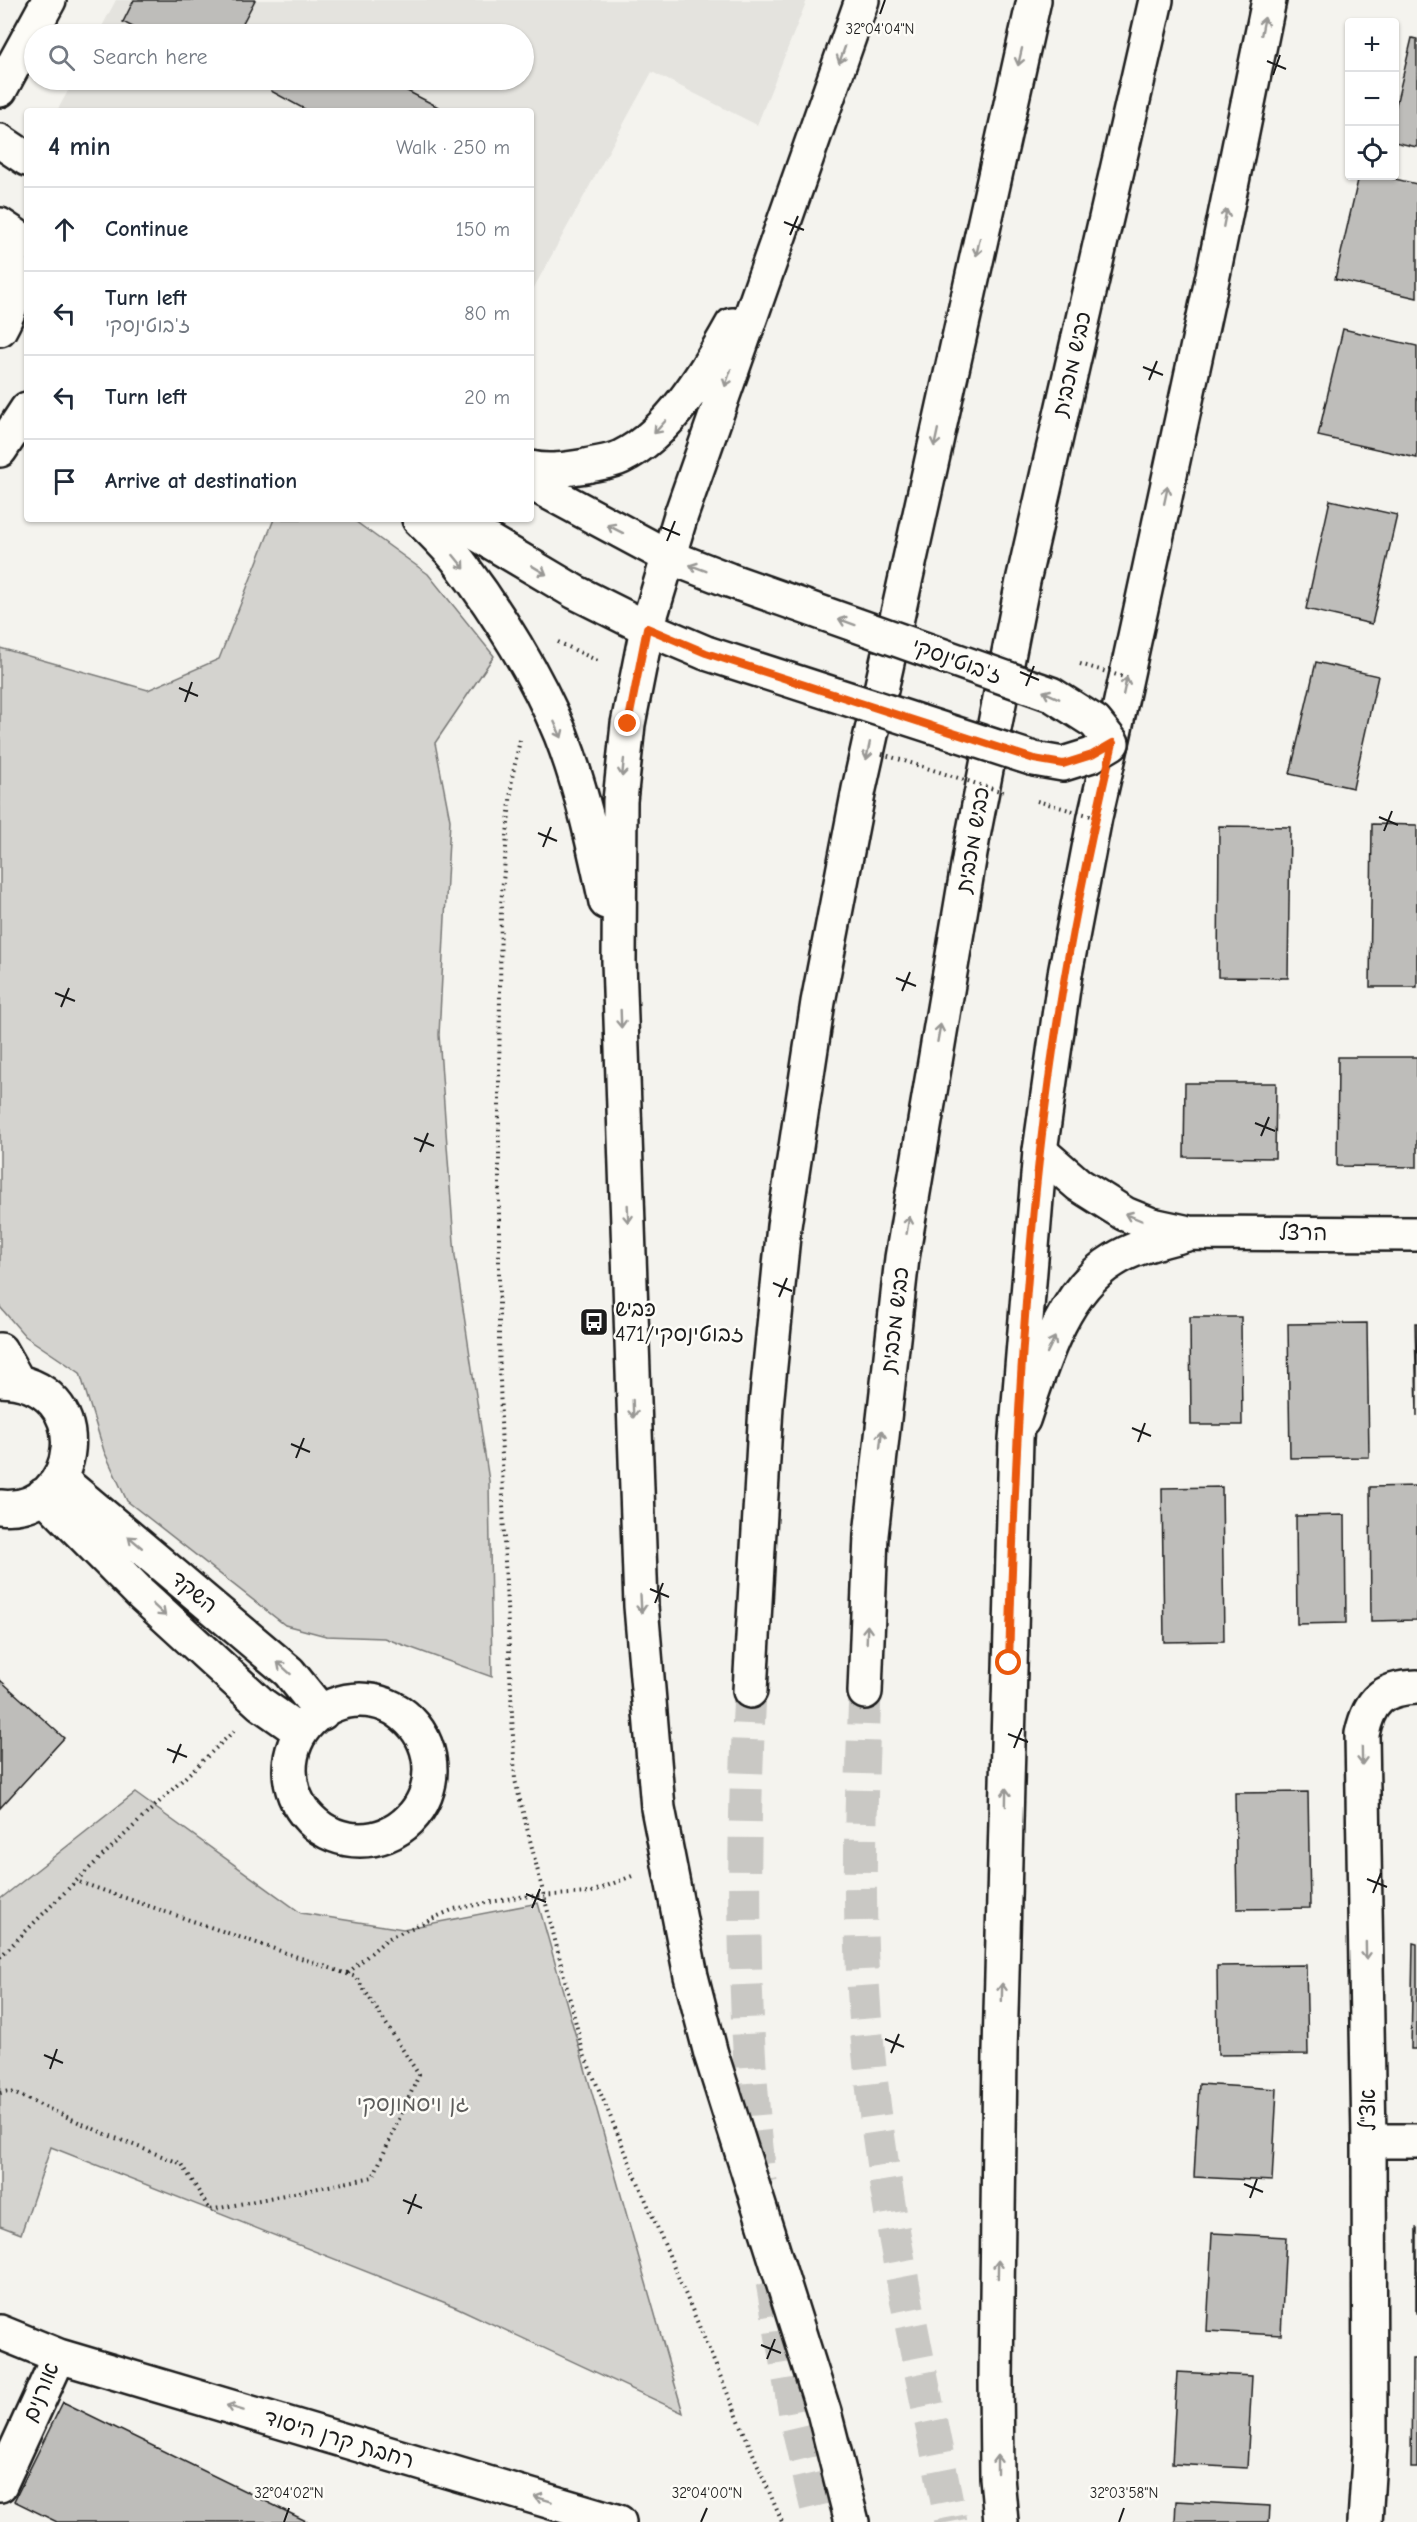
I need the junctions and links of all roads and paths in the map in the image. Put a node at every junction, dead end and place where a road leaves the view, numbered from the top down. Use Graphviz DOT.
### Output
graph roads {
  1 [pos="49,0"];
  2 [pos="862,0"];
  3 [pos="1034,0"];
  4 [pos="1156,0"];
  5 [pos="1269,0"];
  6 [pos="36,24"];
  7 [pos="24,46"];
  8 [pos="0,90"];
  9 [pos="0,141"];
  10 [pos="24,157"];
  11 [pos="0,225"];
  12 [pos="0,241"];
  13 [pos="24,241"];
  14 [pos="771,255"];
  15 [pos="0,329"];
  16 [pos="24,414"];
  17 [pos="0,450"];
  18 [pos="534,469"];
  19 [pos="534,485"];
  20 [pos="422,522"];
  21 [pos="457,522"];
  22 [pos="667,556"];
  23 [pos="647,628"];
  24 [pos="521,735"];
  25 [pos="1113,743"];
  26 [pos="619,961"];
  27 [pos="1040,1151"];
  28 [pos="1189,1233"];
  29 [pos="1417,1233"];
  30 [pos="0,1350"];
  31 [pos="8,1380"];
  32 [pos="1016,1439"];
  33 [pos="51,1486"];
  34 [pos="0,1507"];
  35 [pos="1417,1688"];
  36 [pos="750,1691"];
  37 [pos="865,1692"];
  38 [pos="261,1704"];
  39 [pos="668,1861"];
  40 [pos="76,1881"];
  41 [pos="544,1896"];
  42 [pos="0,1957"];
  43 [pos="348,1974"];
  44 [pos="0,2093"];
  45 [pos="1369,2141"];
  46 [pos="1417,2141"];
  47 [pos="0,2332"];
  48 [pos="59,2356"];
  49 [pos="0,2485"];
  50 [pos="619,2522"];
  51 [pos="783,2522"];
  52 [pos="852,2522"];
  53 [pos="1000,2522"];
  54 [pos="1365,2522"];
  1 -- 6 [label="main road"];
  2 -- 14 [label="main road, one-way"];
  3 -- 36 [label="main road, one-way"];
  37 -- 4 [label="main road, כביש מכבית, one-way"];
  25 -- 5 [label="main road, one-way"];
  7 -- 8 [label="main road"];
  9 -- 10 [label="main road"];
  11 -- 13 [label="main road"];
  12 -- 15 [label="main road"];
  14 -- 18 [label="main road, one-way"];
  14 -- 22 [label="main road, one-way"];
  16 -- 17 [label="main road"];
  22 -- 19 [label="main road, ז'בוטינסקי, one-way"];
  20 -- 26 [label="main road, one-way"];
  21 -- 23 [label="main road, one-way"];
  22 -- 23 [label="main road"];
  25 -- 22 [label="main road, ז'בוטינסקי, one-way, bridge"];
  23 -- 25 [label="main road, bridge"];
  23 -- 26 [label="main road, one-way"];
  24 -- 41 [label="path"];
  25 -- 27 [label="main road"];
  26 -- 39 [label="main road, one-way"];
  28 -- 27 [label="main road, one-way"];
  27 -- 32 [label="main road"];
  28 -- 29 [label="main road, הרצל"];
  32 -- 28 [label="main road, one-way"];
  30 -- 31 [label="main road"];
  31 -- 33 [label="main road"];
  53 -- 32 [label="main road, one-way"];
  33 -- 34 [label="main road"];
  33 -- 38 [label="main road, השקד, one-way"];
  38 -- 33 [label="main road, השקד, one-way"];
  35 -- 45 [label="main road, אצ\"ל, one-way"];
  38 -- 40 [label="path"];
  39 -- 41 [label="path"];
  39 -- 52 [label="main road"];
  40 -- 42 [label="path"];
  40 -- 43 [label="path"];
  41 -- 43 [label="path"];
  41 -- 51 [label="path"];
  43 -- 44 [label="path"];
  45 -- 46 [label="main road"];
  45 -- 54 [label="main road, אצ\"ל"];
  47 -- 48 [label="main road, אורנים"];
  48 -- 49 [label="main road, אורנים"];
  50 -- 48 [label="main road, רחבת קרן היסוד, one-way"];
}
